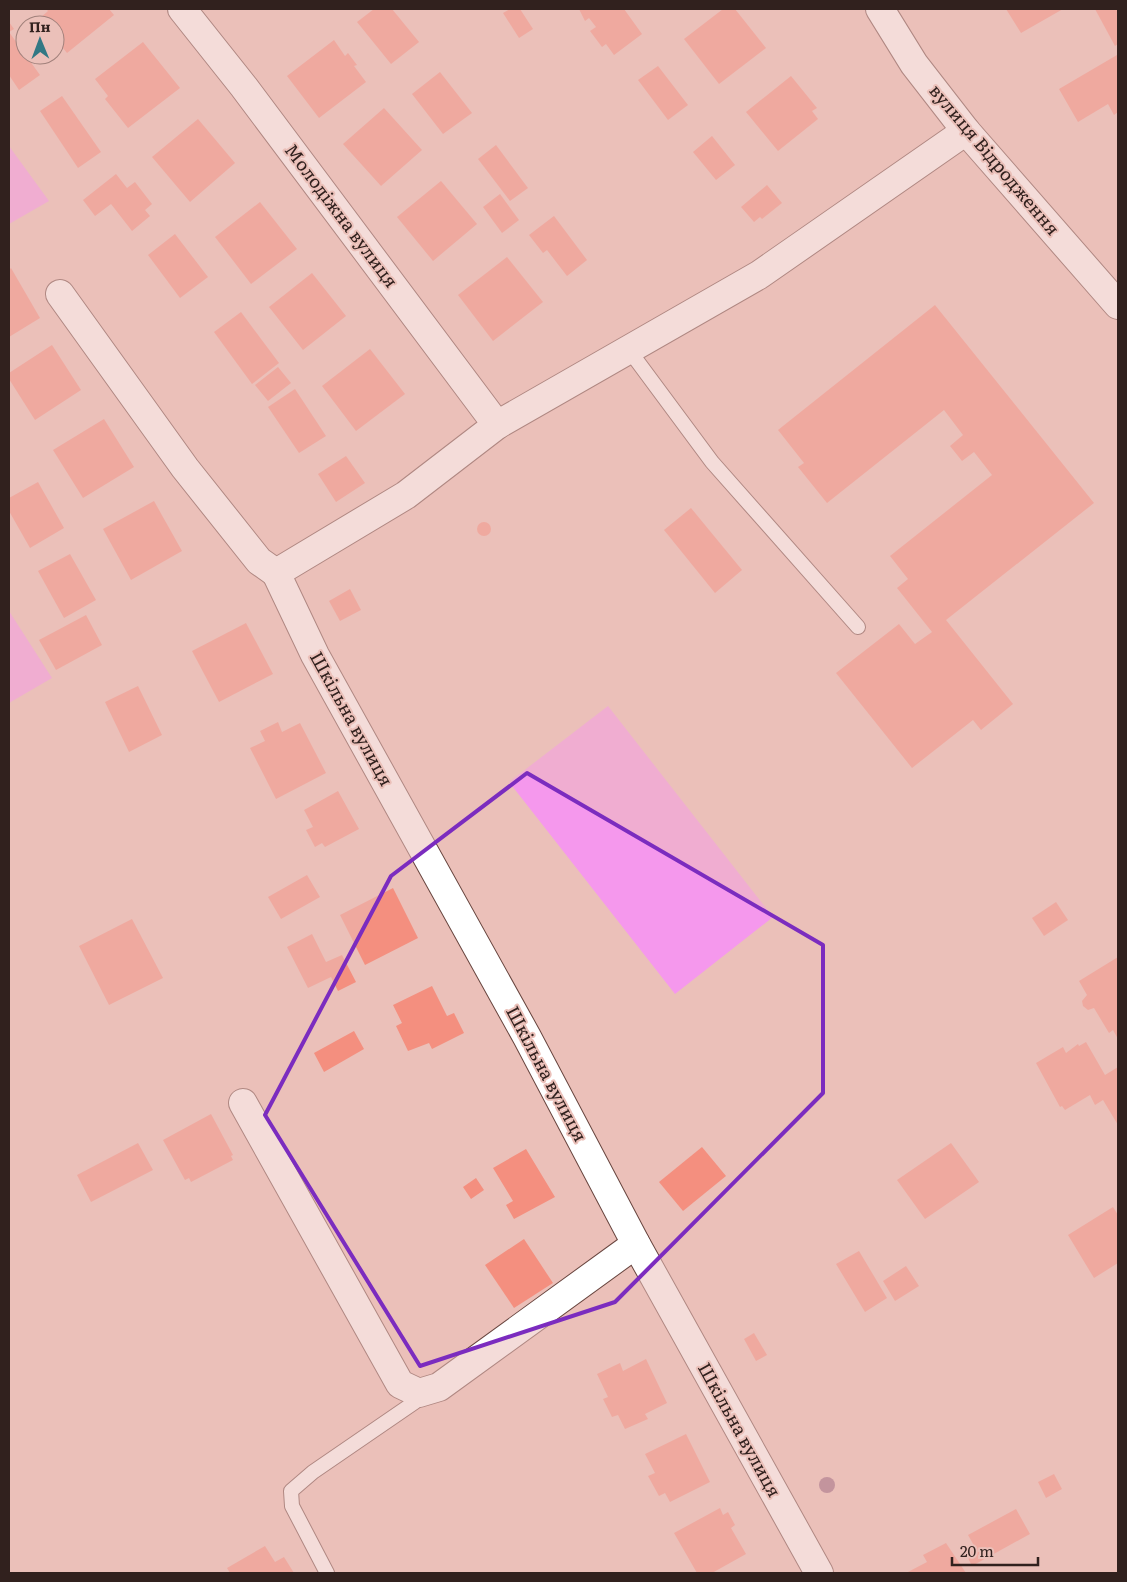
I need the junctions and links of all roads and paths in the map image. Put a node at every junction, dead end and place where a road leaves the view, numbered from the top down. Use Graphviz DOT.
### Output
graph roads {
  1 [pos="182,9"];
  2 [pos="880,9"];
  3 [pos="966,131"];
  4 [pos="60,294"];
  5 [pos="1118,304"];
  6 [pos="629,350"];
  7 [pos="498,426"];
  8 [pos="276,573"];
  9 [pos="858,627"];
  10 [pos="243,1103"];
  11 [pos="636,1244"];
  12 [pos="419,1393"];
  13 [pos="327,1573"];
  14 [pos="819,1573"];
  1 -- 7 [label="street, Молодіжна вулиця"];
  2 -- 3 [label="street, вулиця Відродження"];
  3 -- 5 [label="street, вулиця Відродження"];
  3 -- 6 [label="street"];
  4 -- 8 [label="street"];
  6 -- 7 [label="street"];
  6 -- 9 [label="lane"];
  7 -- 8 [label="street"];
  8 -- 11 [label="street, Шкільна вулиця"];
  10 -- 12 [label="street"];
  11 -- 12 [label="street"];
  11 -- 14 [label="street, Шкільна вулиця"];
  12 -- 13 [label="lane"];
}
